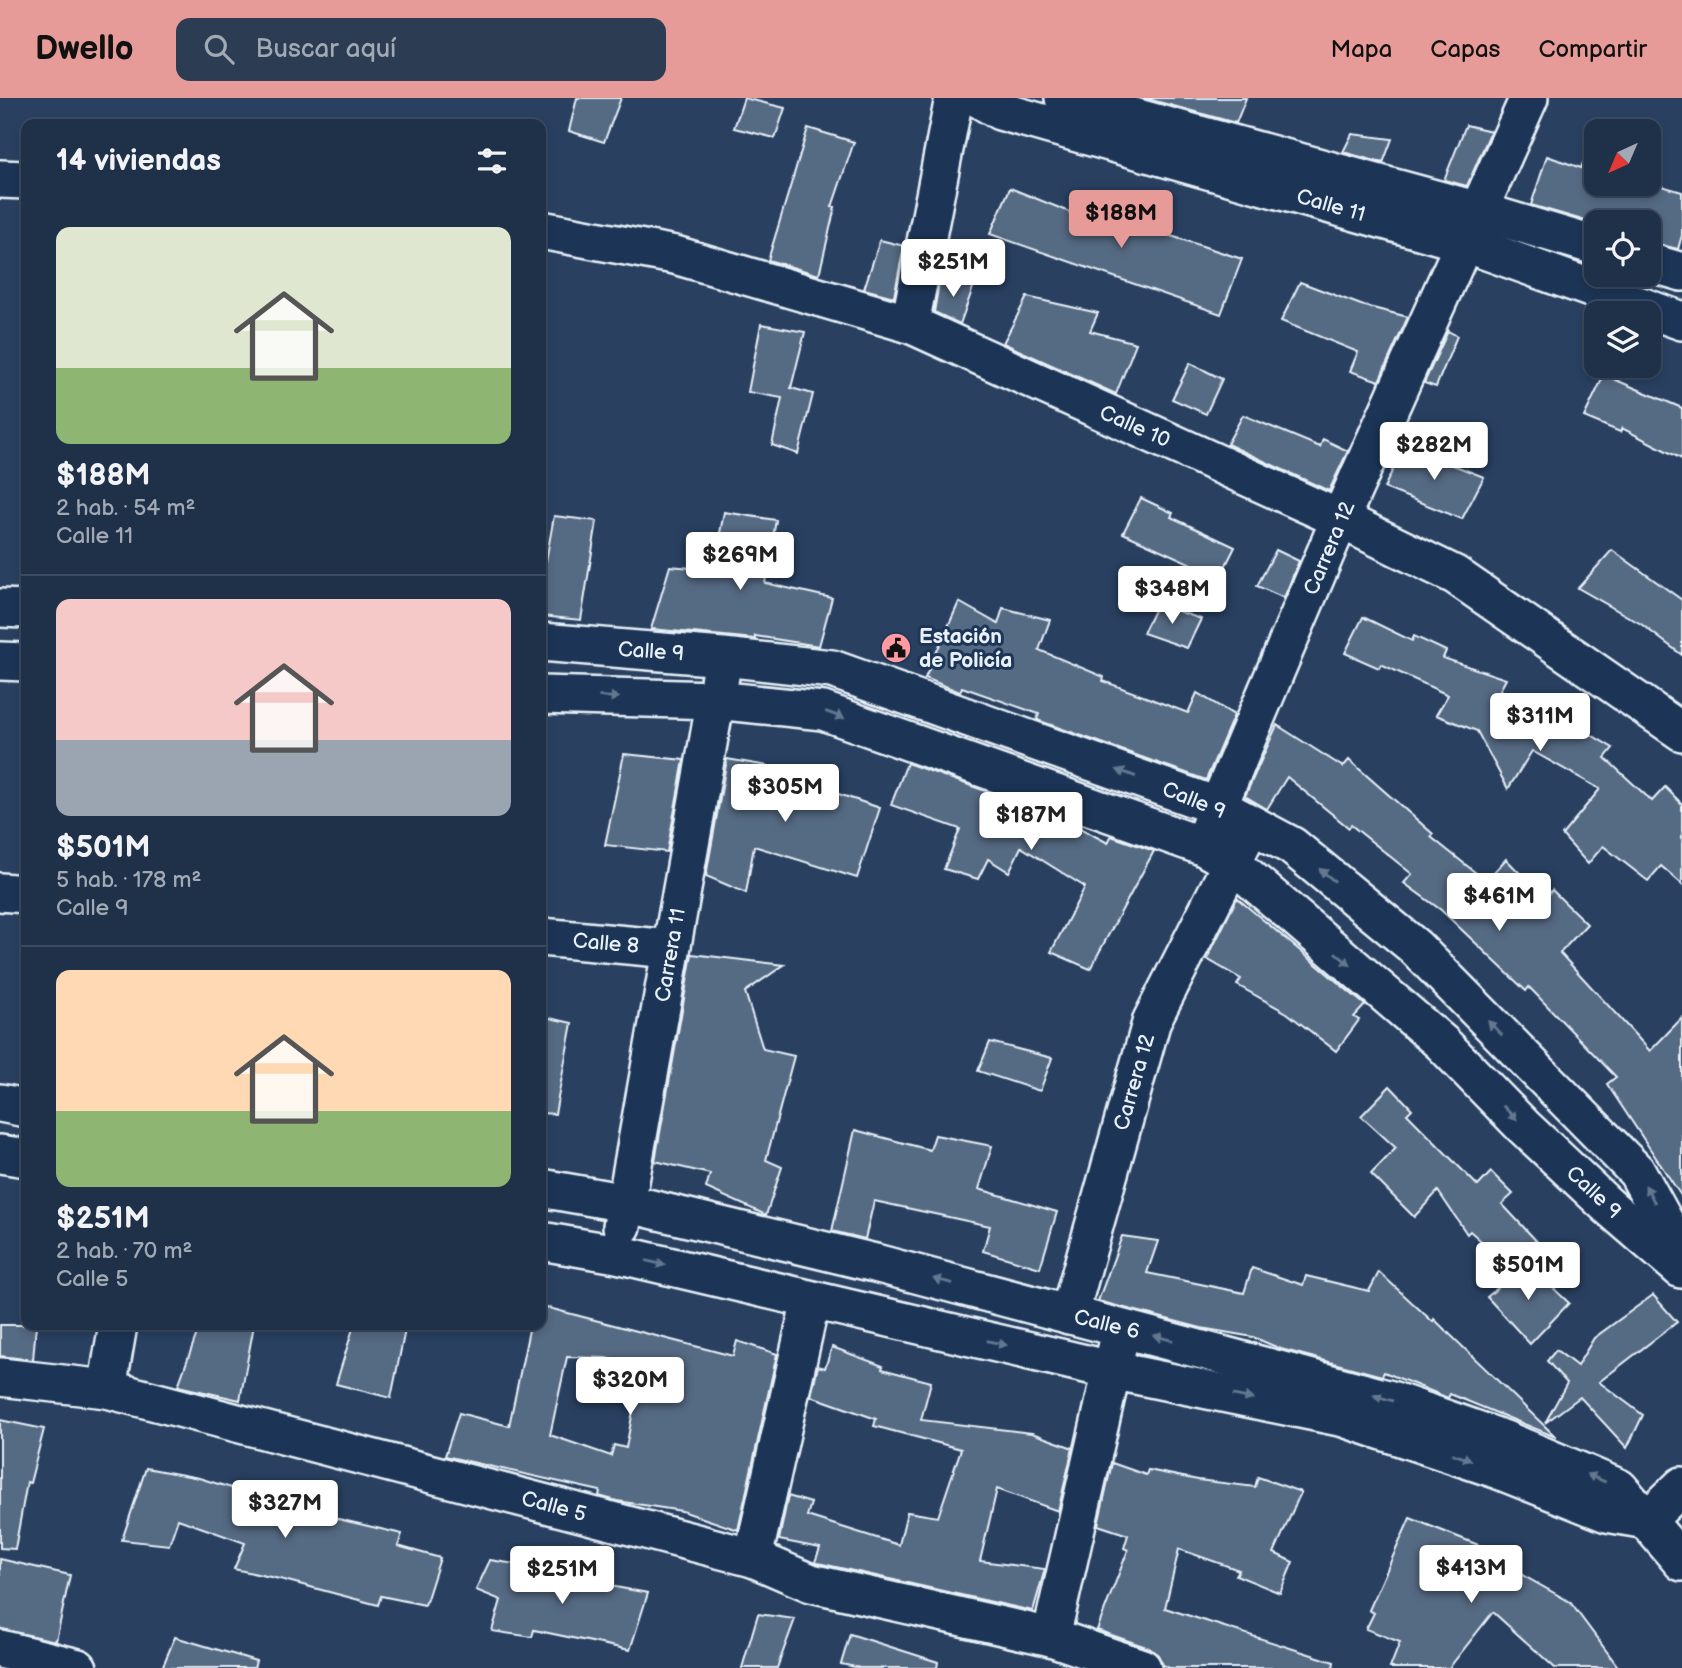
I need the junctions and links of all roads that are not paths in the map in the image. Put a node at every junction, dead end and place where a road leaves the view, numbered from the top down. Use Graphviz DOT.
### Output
graph roads {
  1 [pos="954,98"];
  2 [pos="978,98"];
  3 [pos="1064,98"];
  4 [pos="1529,98"];
  5 [pos="0,178"];
  6 [pos="21,180"];
  7 [pos="1472,227"];
  8 [pos="546,231"];
  9 [pos="1584,244"];
  10 [pos="1661,266"];
  11 [pos="1682,272"];
  12 [pos="1682,321"];
  13 [pos="910,324"];
  14 [pos="1340,519"];
  15 [pos="0,608"];
  16 [pos="21,610"];
  17 [pos="546,642"];
  18 [pos="723,657"];
  19 [pos="0,661"];
  20 [pos="21,662"];
  21 [pos="546,695"];
  22 [pos="715,700"];
  23 [pos="1682,732"];
  24 [pos="1219,807"];
  25 [pos="1252,825"];
  26 [pos="1217,855"];
  27 [pos="0,892"];
  28 [pos="21,894"];
  29 [pos="546,937"];
  30 [pos="671,948"];
  31 [pos="0,1103"];
  32 [pos="21,1107"];
  33 [pos="0,1154"];
  34 [pos="21,1157"];
  35 [pos="546,1189"];
  36 [pos="626,1203"];
  37 [pos="546,1242"];
  38 [pos="617,1254"];
  39 [pos="1682,1254"];
  40 [pos="1682,1270"];
  41 [pos="811,1300"];
  42 [pos="1069,1315"];
  43 [pos="1124,1327"];
  44 [pos="117,1330"];
  45 [pos="1111,1370"];
  46 [pos="0,1377"];
  47 [pos="107,1389"];
  48 [pos="1682,1486"];
  49 [pos="1647,1520"];
  50 [pos="753,1559"];
  51 [pos="1682,1562"];
  52 [pos="1051,1637"];
  53 [pos="0,1649"];
  54 [pos="78,1668"];
  55 [pos="1142,1668"];
  1 -- 13 [label="street"];
  2 -- 7 [label="street, Calle 11"];
  3 -- 7 [label="street, Calle 11"];
  4 -- 7 [label="street, Carrera 12"];
  5 -- 6 [label="street"];
  7 -- 9 [label="street, Calle 11"];
  7 -- 12 [label="street, Calle 11"];
  7 -- 14 [label="street, Carrera 12"];
  8 -- 13 [label="street, Calle 10"];
  10 -- 11 [label="street"];
  13 -- 14 [label="street, Calle 10"];
  14 -- 23 [label="street, Calle 10"];
  14 -- 24 [label="street, Carrera 12"];
  15 -- 16 [label="street"];
  17 -- 18 [label="street, Calle 9"];
  18 -- 22 [label="street, Carrera 11"];
  24 -- 18 [label="street, Calle 9, one-way"];
  19 -- 20 [label="street"];
  21 -- 22 [label="street, Calle 9, one-way"];
  22 -- 26 [label="street, Calle 9, one-way"];
  22 -- 30 [label="street, Carrera 11"];
  24 -- 25 [label="street, Calle 9"];
  24 -- 26 [label="street, Carrera 12"];
  25 -- 26 [label="street, Carrera 12"];
  39 -- 25 [label="street, Calle 9, one-way"];
  26 -- 40 [label="street, Calle 9, one-way"];
  26 -- 42 [label="street, Carrera 12"];
  27 -- 28 [label="street"];
  29 -- 30 [label="street, Calle 8"];
  30 -- 36 [label="street, Carrera 11"];
  31 -- 32 [label="street"];
  33 -- 34 [label="street"];
  35 -- 36 [label="street, Calle 6"];
  36 -- 38 [label="street, Carrera 11"];
  42 -- 36 [label="street, Calle 6, one-way"];
  37 -- 38 [label="street, Calle 6"];
  38 -- 41 [label="street, Calle 6, one-way"];
  41 -- 45 [label="street, Calle 6, one-way"];
  41 -- 50 [label="street"];
  42 -- 43 [label="street, Calle 6"];
  43 -- 45 [label="street"];
  49 -- 43 [label="street, Calle 6, one-way"];
  44 -- 47 [label="street"];
  45 -- 49 [label="street, Calle 6, one-way"];
  45 -- 52 [label="street"];
  46 -- 47 [label="street, Calle 5"];
  47 -- 50 [label="street, Calle 5"];
  48 -- 49 [label="street"];
  49 -- 51 [label="street, Calle 6"];
  50 -- 52 [label="street, Calle 5"];
  52 -- 55 [label="street, Calle 5"];
  53 -- 54 [label="street"];
}
